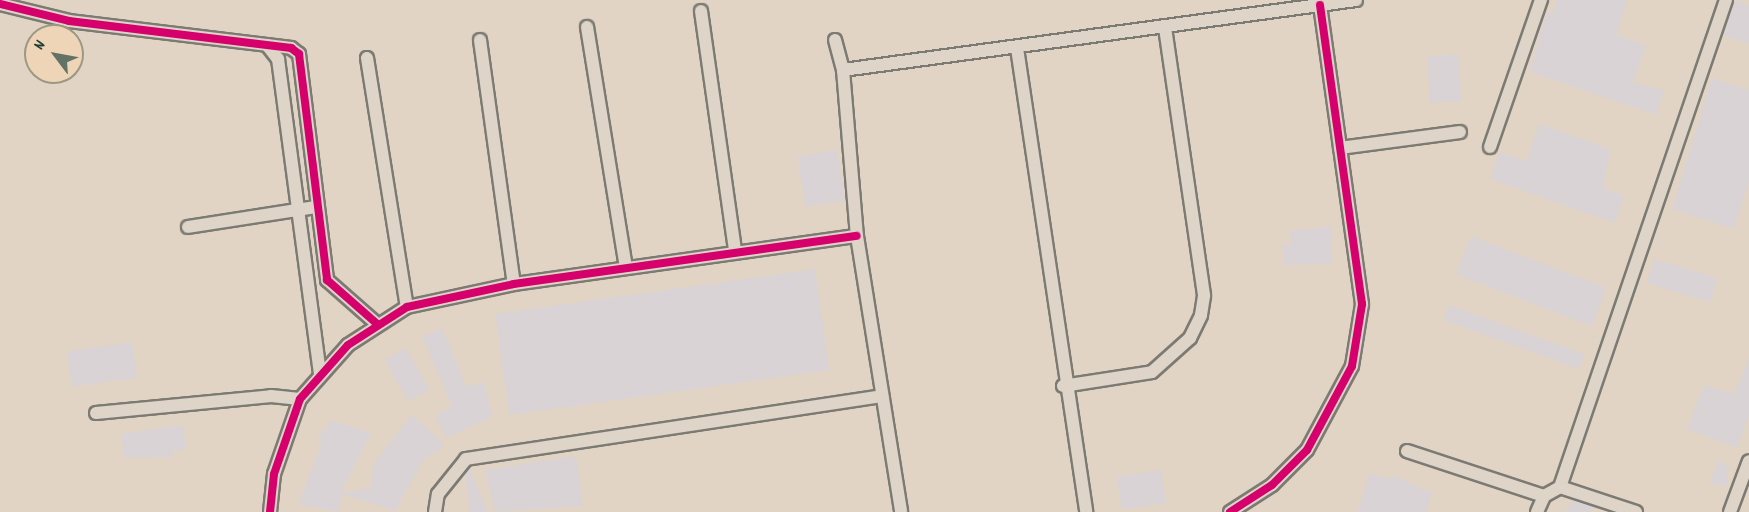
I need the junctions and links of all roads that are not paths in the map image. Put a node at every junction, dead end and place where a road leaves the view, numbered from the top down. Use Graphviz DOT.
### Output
graph roads {
  1 [pos="1356,0"];
  2 [pos="1541,0"];
  3 [pos="1726,0"];
  4 [pos="0,4"];
  5 [pos="1320,6"];
  6 [pos="700,11"];
  7 [pos="587,27"];
  8 [pos="1165,27"];
  9 [pos="480,40"];
  10 [pos="835,40"];
  11 [pos="267,45"];
  12 [pos="1017,48"];
  13 [pos="367,58"];
  14 [pos="843,70"];
  15 [pos="304,107"];
  16 [pos="284,110"];
  17 [pos="1460,132"];
  18 [pos="1490,147"];
  19 [pos="1340,148"];
  20 [pos="316,207"];
  21 [pos="297,210"];
  22 [pos="188,227"];
  23 [pos="858,236"];
  24 [pos="735,251"];
  25 [pos="627,267"];
  26 [pos="514,284"];
  27 [pos="407,307"];
  28 [pos="377,324"];
  29 [pos="320,373"];
  30 [pos="1063,386"];
  31 [pos="882,396"];
  32 [pos="300,399"];
  33 [pos="96,413"];
  34 [pos="1407,451"];
  35 [pos="1749,460"];
  36 [pos="1560,487"];
  37 [pos="1743,495"];
  38 [pos="1544,496"];
  39 [pos="270,512"];
  40 [pos="435,512"];
  41 [pos="901,512"];
  42 [pos="1086,512"];
  43 [pos="1230,512"];
  44 [pos="1537,512"];
  45 [pos="1636,512"];
  46 [pos="1730,512"];
  1 -- 5 [label="street"];
  2 -- 18 [label="street"];
  3 -- 36 [label="street"];
  4 -- 11 [label="street"];
  5 -- 8 [label="street"];
  5 -- 19 [label="street"];
  6 -- 24 [label="street"];
  7 -- 25 [label="street"];
  8 -- 12 [label="street"];
  8 -- 30 [label="street"];
  9 -- 26 [label="street"];
  10 -- 14 [label="street"];
  11 -- 15 [label="street"];
  11 -- 16 [label="street"];
  12 -- 14 [label="street"];
  12 -- 30 [label="street"];
  13 -- 27 [label="street"];
  14 -- 23 [label="street"];
  15 -- 16 [label="street"];
  15 -- 20 [label="street"];
  16 -- 21 [label="street"];
  17 -- 19 [label="street"];
  19 -- 43 [label="street"];
  20 -- 21 [label="street"];
  20 -- 28 [label="street"];
  21 -- 22 [label="street"];
  21 -- 29 [label="street"];
  23 -- 24 [label="street"];
  23 -- 31 [label="street"];
  24 -- 25 [label="street"];
  25 -- 26 [label="street"];
  26 -- 27 [label="street"];
  27 -- 28 [label="street"];
  28 -- 29 [label="street"];
  29 -- 32 [label="street"];
  30 -- 42 [label="street"];
  31 -- 40 [label="street"];
  31 -- 41 [label="street"];
  32 -- 33 [label="street"];
  32 -- 39 [label="street"];
  34 -- 38 [label="street"];
  35 -- 37 [label="street"];
  36 -- 38 [label="street"];
  36 -- 45 [label="street"];
  37 -- 46 [label="street"];
  38 -- 44 [label="street"];
}
